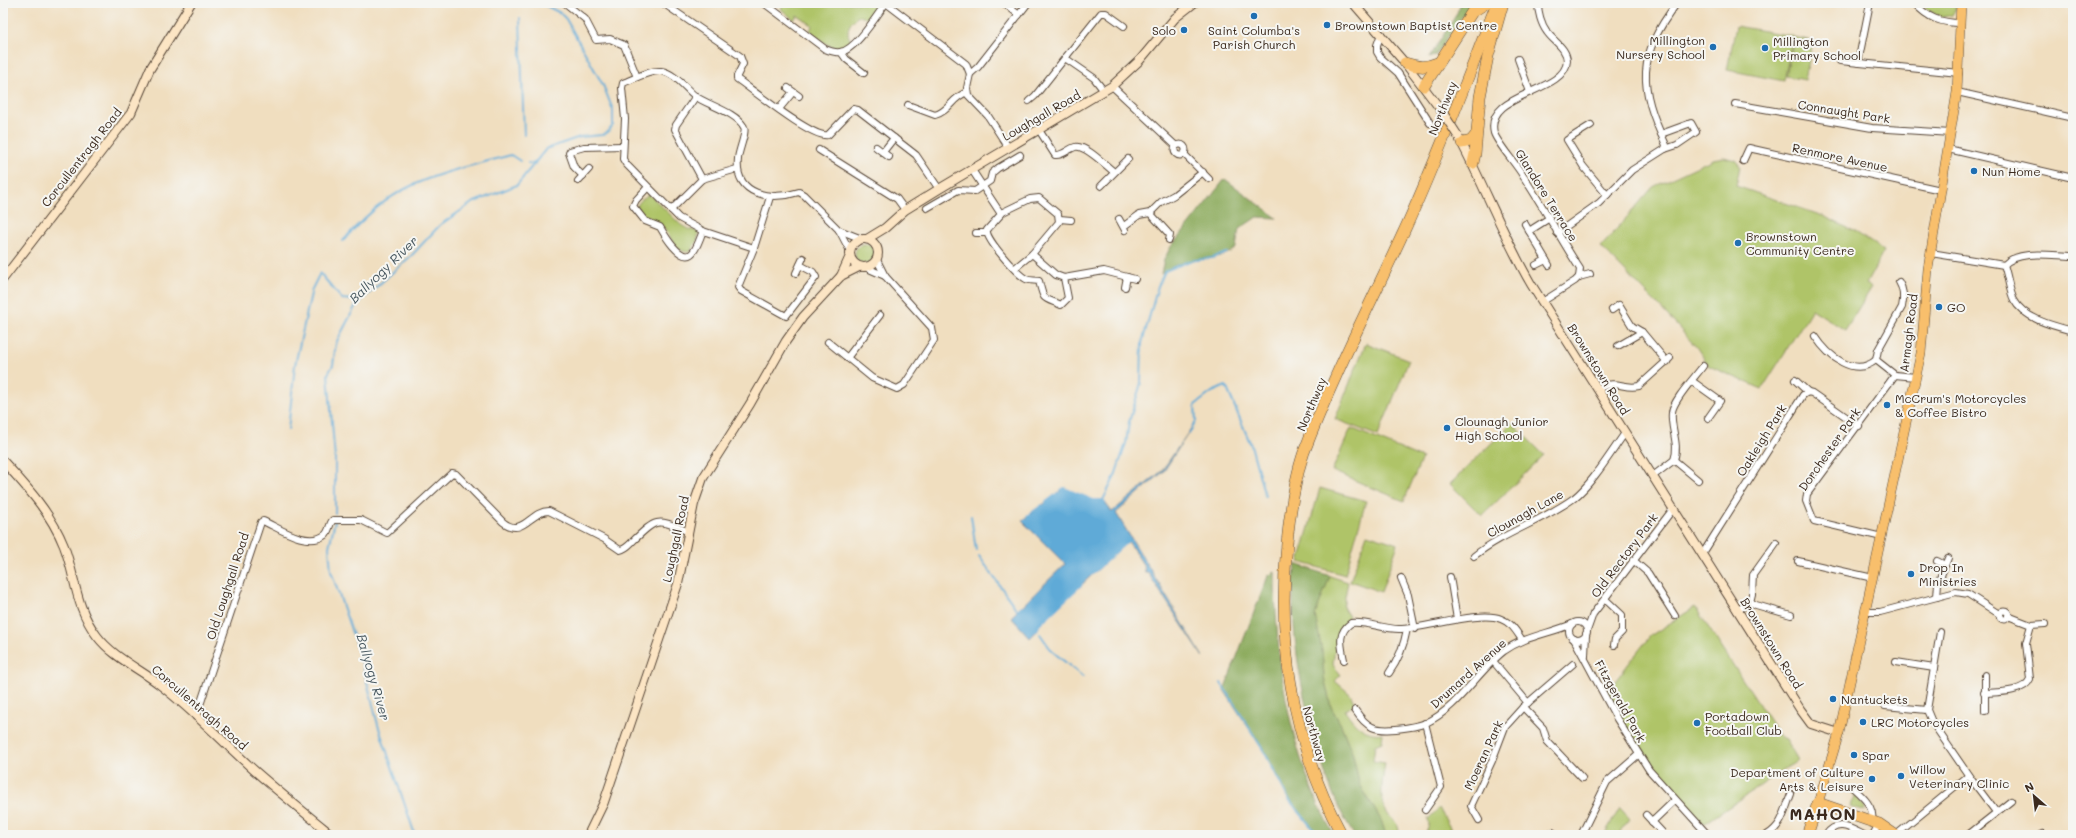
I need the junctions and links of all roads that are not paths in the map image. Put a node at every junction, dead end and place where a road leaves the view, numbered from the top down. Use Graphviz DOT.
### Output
graph roads {
  1 [pos="191,3"];
  2 [pos="565,3"];
  3 [pos="663,3"];
  4 [pos="764,3"];
  5 [pos="886,3"];
  6 [pos="1004,3"];
  7 [pos="1028,3"];
  8 [pos="1194,3"];
  9 [pos="1353,3"];
  10 [pos="1486,3"];
  11 [pos="1497,3"];
  12 [pos="1503,3"];
  13 [pos="1538,3"];
  14 [pos="1677,3"];
  15 [pos="1870,3"];
  16 [pos="1914,3"];
  17 [pos="1961,3"];
  18 [pos="1019,15"];
  19 [pos="1961,23"];
  20 [pos="1124,26"];
  21 [pos="1380,34"];
  22 [pos="841,52"];
  23 [pos="1065,58"];
  24 [pos="1518,59"];
  25 [pos="1840,61"];
  26 [pos="1405,63"];
  27 [pos="1437,63"];
  28 [pos="1858,63"];
  29 [pos="864,73"];
  30 [pos="1959,73"];
  31 [pos="970,74"];
  32 [pos="637,78"];
  33 [pos="1112,86"];
  34 [pos="1424,86"];
  35 [pos="1104,91"];
  36 [pos="967,92"];
  37 [pos="1530,92"];
  38 [pos="1957,92"];
  39 [pos="696,96"];
  40 [pos="799,96"];
  41 [pos="1029,101"];
  42 [pos="1735,104"];
  43 [pos="908,105"];
  44 [pos="779,109"];
  45 [pos="2073,118"];
  46 [pos="1430,123"];
  47 [pos="1591,124"];
  48 [pos="1039,130"];
  49 [pos="1951,133"];
  50 [pos="1661,134"];
  51 [pos="1476,136"];
  52 [pos="894,138"];
  53 [pos="1460,139"];
  54 [pos="623,146"];
  55 [pos="876,147"];
  56 [pos="1008,148"];
  57 [pos="1665,149"];
  58 [pos="1948,149"];
  59 [pos="819,150"];
  60 [pos="1020,155"];
  61 [pos="1128,159"];
  62 [pos="1743,161"];
  63 [pos="1473,163"];
  64 [pos="589,169"];
  65 [pos="737,169"];
  66 [pos="972,170"];
  67 [pos="1114,172"];
  68 [pos="1203,172"];
  69 [pos="583,176"];
  70 [pos="702,178"];
  71 [pos="2073,178"];
  72 [pos="1209,179"];
  73 [pos="578,181"];
  74 [pos="1101,186"];
  75 [pos="648,187"];
  76 [pos="982,187"];
  77 [pos="939,189"];
  78 [pos="1941,190"];
  79 [pos="1607,195"];
  80 [pos="770,197"];
  81 [pos="927,208"];
  82 [pos="671,210"];
  83 [pos="906,210"];
  84 [pos="1150,213"];
  85 [pos="1001,214"];
  86 [pos="1060,219"];
  87 [pos="1119,219"];
  88 [pos="1548,219"];
  89 [pos="1072,220"];
  90 [pos="1525,224"];
  91 [pos="885,228"];
  92 [pos="839,230"];
  93 [pos="703,231"];
  94 [pos="1529,231"];
  95 [pos="986,232"];
  96 [pos="976,233"];
  97 [pos="1557,233"];
  98 [pos="865,239"];
  99 [pos="1169,240"];
  100 [pos="878,247"];
  101 [pos="754,248"];
  102 [pos="1931,253"];
  103 [pos="850,254"];
  104 [pos="1032,254"];
  105 [pos="2073,256"];
  106 [pos="802,258"];
  107 [pos="877,260"];
  108 [pos="800,265"];
  109 [pos="1536,265"];
  110 [pos="2004,265"];
  111 [pos="863,267"];
  112 [pos="1015,268"];
  113 [pos="796,273"];
  114 [pos="1590,274"];
  115 [pos="841,276"];
  116 [pos="885,276"];
  117 [pos="1128,277"];
  118 [pos="1580,277"];
  119 [pos="1064,278"];
  120 [pos="3,279"];
  121 [pos="1135,279"];
  122 [pos="1899,282"];
  123 [pos="1125,287"];
  124 [pos="1542,302"];
  125 [pos="1612,310"];
  126 [pos="880,315"];
  127 [pos="2073,331"];
  128 [pos="1642,332"];
  129 [pos="1815,336"];
  130 [pos="828,342"];
  131 [pos="1618,346"];
  132 [pos="847,358"];
  133 [pos="1876,360"];
  134 [pos="1703,366"];
  135 [pos="1895,375"];
  136 [pos="1916,377"];
  137 [pos="1795,380"];
  138 [pos="1692,381"];
  139 [pos="1598,389"];
  140 [pos="1808,392"];
  141 [pos="1708,418"];
  142 [pos="1859,426"];
  143 [pos="1625,433"];
  144 [pos="1674,460"];
  145 [pos="3,461"];
  146 [pos="1653,476"];
  147 [pos="1698,480"];
  148 [pos="1673,509"];
  149 [pos="689,532"];
  150 [pos="1882,537"];
  151 [pos="1776,543"];
  152 [pos="1701,553"];
  153 [pos="1478,556"];
  154 [pos="1948,558"];
  155 [pos="1633,560"];
  156 [pos="1798,561"];
  157 [pos="1937,561"];
  158 [pos="1945,565"];
  159 [pos="1450,577"];
  160 [pos="1401,578"];
  161 [pos="1872,578"];
  162 [pos="1937,597"];
  163 [pos="1605,599"];
  164 [pos="1750,602"];
  165 [pos="1737,610"];
  166 [pos="1865,612"];
  167 [pos="1593,614"];
  168 [pos="1790,615"];
  169 [pos="1675,616"];
  170 [pos="1457,619"];
  171 [pos="1579,622"];
  172 [pos="1572,624"];
  173 [pos="2045,624"];
  174 [pos="2031,625"];
  175 [pos="1415,628"];
  176 [pos="1407,629"];
  177 [pos="1555,631"];
  178 [pos="1587,632"];
  179 [pos="1940,632"];
  180 [pos="1572,637"];
  181 [pos="1522,640"];
  182 [pos="1614,645"];
  183 [pos="1585,657"];
  184 [pos="1344,660"];
  185 [pos="1493,661"];
  186 [pos="1896,662"];
  187 [pos="1573,664"];
  188 [pos="1934,668"];
  189 [pos="1389,673"];
  190 [pos="1985,675"];
  191 [pos="1984,693"];
  192 [pos="1526,705"];
  193 [pos="1885,706"];
  194 [pos="1355,710"];
  195 [pos="1927,710"];
  196 [pos="1985,712"];
  197 [pos="196,717"];
  198 [pos="1425,723"];
  199 [pos="1839,733"];
  200 [pos="1638,755"];
  201 [pos="1968,776"];
  202 [pos="1582,778"];
  203 [pos="1852,787"];
  204 [pos="1791,794"];
  205 [pos="1675,800"];
  206 [pos="2011,801"];
  207 [pos="1818,803"];
  208 [pos="1425,810"];
  209 [pos="1996,812"];
  210 [pos="1646,815"];
  211 [pos="1479,820"];
  212 [pos="1652,822"];
  213 [pos="1876,822"];
  214 [pos="1662,832"];
  215 [pos="332,835"];
  216 [pos="588,835"];
  217 [pos="1342,835"];
  218 [pos="1550,835"];
  219 [pos="1557,835"];
  220 [pos="1581,835"];
  221 [pos="1708,835"];
  222 [pos="1767,835"];
  223 [pos="1807,835"];
  224 [pos="1826,835"];
  225 [pos="1864,835"];
  226 [pos="1873,835"];
  227 [pos="1896,835"];
  228 [pos="1968,835"];
  1 -- 120 [label="main road, Corcullentragh Road"];
  2 -- 32 [label="street"];
  3 -- 44 [label="street"];
  4 -- 22 [label="street"];
  5 -- 22 [label="street"];
  5 -- 31 [label="street"];
  6 -- 18 [label="street"];
  7 -- 18 [label="street"];
  8 -- 33 [label="main road, Loughgall Road"];
  9 -- 21 [label="main road, Brownstown Road"];
  10 -- 27 [label="highway"];
  11 -- 217 [label="highway, Northway"];
  12 -- 51 [label="highway"];
  13 -- 37 [label="street"];
  14 -- 50 [label="street"];
  15 -- 28 [label="street"];
  16 -- 19 [label="street"];
  17 -- 19 [label="main road, Armagh Road"];
  18 -- 31 [label="street"];
  19 -- 30 [label="main road, Armagh Road"];
  20 -- 23 [label="street"];
  21 -- 26 [label="main road, Brownstown Road"];
  21 -- 46 [label="street"];
  22 -- 29 [label="street"];
  23 -- 35 [label="street"];
  23 -- 41 [label="street"];
  24 -- 37 [label="street"];
  25 -- 28 [label="street"];
  26 -- 27 [label="highway"];
  26 -- 34 [label="main road, Brownstown Road"];
  27 -- 34 [label="highway"];
  28 -- 30 [label="street"];
  30 -- 38 [label="main road, Armagh Road"];
  31 -- 36 [label="street"];
  32 -- 39 [label="street"];
  32 -- 54 [label="street"];
  33 -- 35 [label="main road, Loughgall Road"];
  33 -- 68 [label="street"];
  34 -- 53 [label="main road, Brownstown Road, bridge"];
  35 -- 48 [label="main road, Loughgall Road"];
  36 -- 43 [label="street"];
  36 -- 56 [label="street"];
  37 -- 88 [label="street, Glandore Terrace"];
  38 -- 45 [label="street"];
  38 -- 49 [label="main road, Armagh Road"];
  39 -- 65 [label="street"];
  39 -- 70 [label="street"];
  40 -- 44 [label="street"];
  42 -- 49 [label="street, Connaught Park"];
  44 -- 52 [label="street"];
  47 -- 79 [label="street"];
  48 -- 56 [label="main road, Loughgall Road"];
  48 -- 67 [label="street"];
  49 -- 58 [label="main road, Armagh Road"];
  50 -- 57 [label="street"];
  50 -- 57 [label="street"];
  51 -- 53 [label="highway"];
  51 -- 63 [label="highway"];
  52 -- 55 [label="street"];
  52 -- 77 [label="street"];
  53 -- 63 [label="main road, Brownstown Road"];
  54 -- 69 [label="street"];
  54 -- 75 [label="street"];
  56 -- 66 [label="main road, Loughgall Road"];
  57 -- 79 [label="street"];
  58 -- 71 [label="street"];
  58 -- 78 [label="main road, Armagh Road"];
  59 -- 83 [label="street"];
  60 -- 76 [label="street"];
  61 -- 67 [label="street"];
  62 -- 78 [label="street, Renmore Avenue"];
  63 -- 124 [label="main road, Brownstown Road"];
  64 -- 69 [label="street"];
  65 -- 70 [label="street"];
  65 -- 80 [label="street"];
  66 -- 76 [label="street"];
  66 -- 77 [label="main road, Loughgall Road"];
  67 -- 74 [label="street"];
  68 -- 72 [label="street"];
  68 -- 84 [label="street"];
  69 -- 73 [label="street"];
  70 -- 82 [label="street"];
  75 -- 82 [label="street"];
  75 -- 93 [label="street"];
  76 -- 81 [label="street"];
  76 -- 85 [label="street"];
  77 -- 83 [label="main road, Loughgall Road"];
  78 -- 102 [label="main road, Armagh Road"];
  79 -- 97 [label="street"];
  80 -- 92 [label="street"];
  80 -- 101 [label="street"];
  82 -- 93 [label="street"];
  83 -- 91 [label="main road, Loughgall Road"];
  84 -- 87 [label="street"];
  84 -- 99 [label="street"];
  85 -- 86 [label="street"];
  85 -- 95 [label="street"];
  86 -- 89 [label="street"];
  86 -- 104 [label="street"];
  88 -- 94 [label="street"];
  88 -- 97 [label="street, Glandore Terrace"];
  90 -- 94 [label="street"];
  91 -- 98 [label="main road, Loughgall Road"];
  91 -- 100 [label="main road, Loughgall Road"];
  92 -- 98 [label="street"];
  92 -- 103 [label="street"];
  93 -- 101 [label="street"];
  94 -- 109 [label="street"];
  95 -- 96 [label="street"];
  95 -- 112 [label="street"];
  97 -- 118 [label="street, Glandore Terrace"];
  98 -- 100 [label="main road"];
  98 -- 103 [label="main road"];
  100 -- 107 [label="main road"];
  101 -- 108 [label="street"];
  102 -- 110 [label="street"];
  102 -- 136 [label="main road, Armagh Road"];
  103 -- 111 [label="main road"];
  103 -- 115 [label="main road, Loughgall Road"];
  104 -- 112 [label="street"];
  104 -- 119 [label="street"];
  105 -- 110 [label="street"];
  106 -- 108 [label="street"];
  107 -- 111 [label="main road"];
  107 -- 116 [label="street"];
  108 -- 113 [label="street"];
  110 -- 127 [label="street"];
  111 -- 115 [label="main road, Loughgall Road"];
  111 -- 116 [label="street"];
  112 -- 119 [label="street"];
  114 -- 118 [label="street"];
  115 -- 149 [label="main road, Loughgall Road"];
  116 -- 132 [label="street"];
  117 -- 119 [label="street"];
  117 -- 121 [label="street"];
  117 -- 123 [label="street"];
  118 -- 124 [label="street"];
  122 -- 133 [label="street"];
  124 -- 139 [label="main road, Brownstown Road"];
  125 -- 128 [label="street"];
  126 -- 132 [label="street"];
  128 -- 131 [label="street"];
  128 -- 139 [label="street"];
  129 -- 133 [label="street"];
  130 -- 132 [label="street"];
  133 -- 135 [label="street"];
  134 -- 138 [label="street"];
  135 -- 136 [label="street"];
  135 -- 142 [label="street, Dorchester Park"];
  136 -- 150 [label="main road, Armagh Road"];
  137 -- 140 [label="street"];
  138 -- 141 [label="street"];
  138 -- 144 [label="street"];
  139 -- 143 [label="main road, Brownstown Road"];
  140 -- 142 [label="street"];
  140 -- 152 [label="street, Oakleigh Park"];
  142 -- 150 [label="street, Dorchester Park"];
  143 -- 146 [label="main road, Brownstown Road"];
  143 -- 153 [label="street, Clounagh Lane"];
  144 -- 146 [label="street"];
  144 -- 147 [label="street"];
  145 -- 197 [label="main road, Corcullentragh Road"];
  146 -- 148 [label="main road, Brownstown Road"];
  148 -- 152 [label="main road, Brownstown Road"];
  148 -- 155 [label="street, Old Rectory Park"];
  149 -- 197 [label="street, Old Loughgall Road"];
  149 -- 216 [label="main road, Loughgall Road"];
  150 -- 161 [label="main road, Armagh Road"];
  151 -- 164 [label="street"];
  152 -- 165 [label="main road, Brownstown Road"];
  154 -- 158 [label="street"];
  155 -- 163 [label="street, Old Rectory Park"];
  155 -- 169 [label="street"];
  156 -- 161 [label="street"];
  157 -- 158 [label="street"];
  158 -- 162 [label="street"];
  159 -- 170 [label="street"];
  160 -- 175 [label="street"];
  161 -- 166 [label="main road, Armagh Road"];
  162 -- 166 [label="street"];
  162 -- 174 [label="street"];
  163 -- 167 [label="street, Old Rectory Park"];
  163 -- 182 [label="street"];
  164 -- 165 [label="street"];
  164 -- 168 [label="street"];
  165 -- 199 [label="main road, Brownstown Road"];
  166 -- 199 [label="main road, Armagh Road"];
  167 -- 171 [label="street, Old Rectory Park"];
  167 -- 178 [label="street, Old Rectory Park"];
  170 -- 175 [label="street"];
  170 -- 181 [label="street"];
  171 -- 172 [label="street"];
  171 -- 178 [label="street"];
  172 -- 177 [label="street, Drumard Avenue"];
  172 -- 180 [label="street"];
  173 -- 174 [label="street"];
  174 -- 191 [label="street"];
  175 -- 176 [label="street"];
  176 -- 184 [label="street"];
  176 -- 189 [label="street"];
  177 -- 180 [label="street"];
  177 -- 181 [label="street, Drumard Avenue"];
  178 -- 180 [label="street"];
  178 -- 183 [label="street, Fitzgerald Park"];
  179 -- 188 [label="street"];
  180 -- 183 [label="street, Fitzgerald Park"];
  181 -- 185 [label="street, Drumard Avenue"];
  183 -- 200 [label="street, Fitzgerald Park"];
  185 -- 192 [label="street"];
  185 -- 198 [label="street, Drumard Avenue"];
  186 -- 188 [label="street"];
  187 -- 192 [label="street"];
  188 -- 195 [label="street"];
  190 -- 191 [label="street"];
  191 -- 196 [label="street"];
  192 -- 202 [label="street"];
  192 -- 211 [label="street, Moeran Park"];
  193 -- 195 [label="street"];
  194 -- 198 [label="street, Drumard Avenue"];
  195 -- 201 [label="street"];
  197 -- 215 [label="main road, Corcullentragh Road"];
  198 -- 208 [label="street"];
  199 -- 207 [label="main road, Armagh Road"];
  200 -- 205 [label="street"];
  200 -- 220 [label="street"];
  201 -- 209 [label="street"];
  201 -- 227 [label="street"];
  203 -- 213 [label="street"];
  204 -- 222 [label="street"];
  205 -- 212 [label="street"];
  205 -- 221 [label="street"];
  206 -- 209 [label="street"];
  207 -- 213 [label="highway"];
  207 -- 223 [label="highway"];
  209 -- 228 [label="street"];
  210 -- 212 [label="street"];
  212 -- 214 [label="street"];
  213 -- 226 [label="street"];
  213 -- 227 [label="highway"];
  218 -- 219 [label="street"];
  224 -- 225 [label="street"];
}
